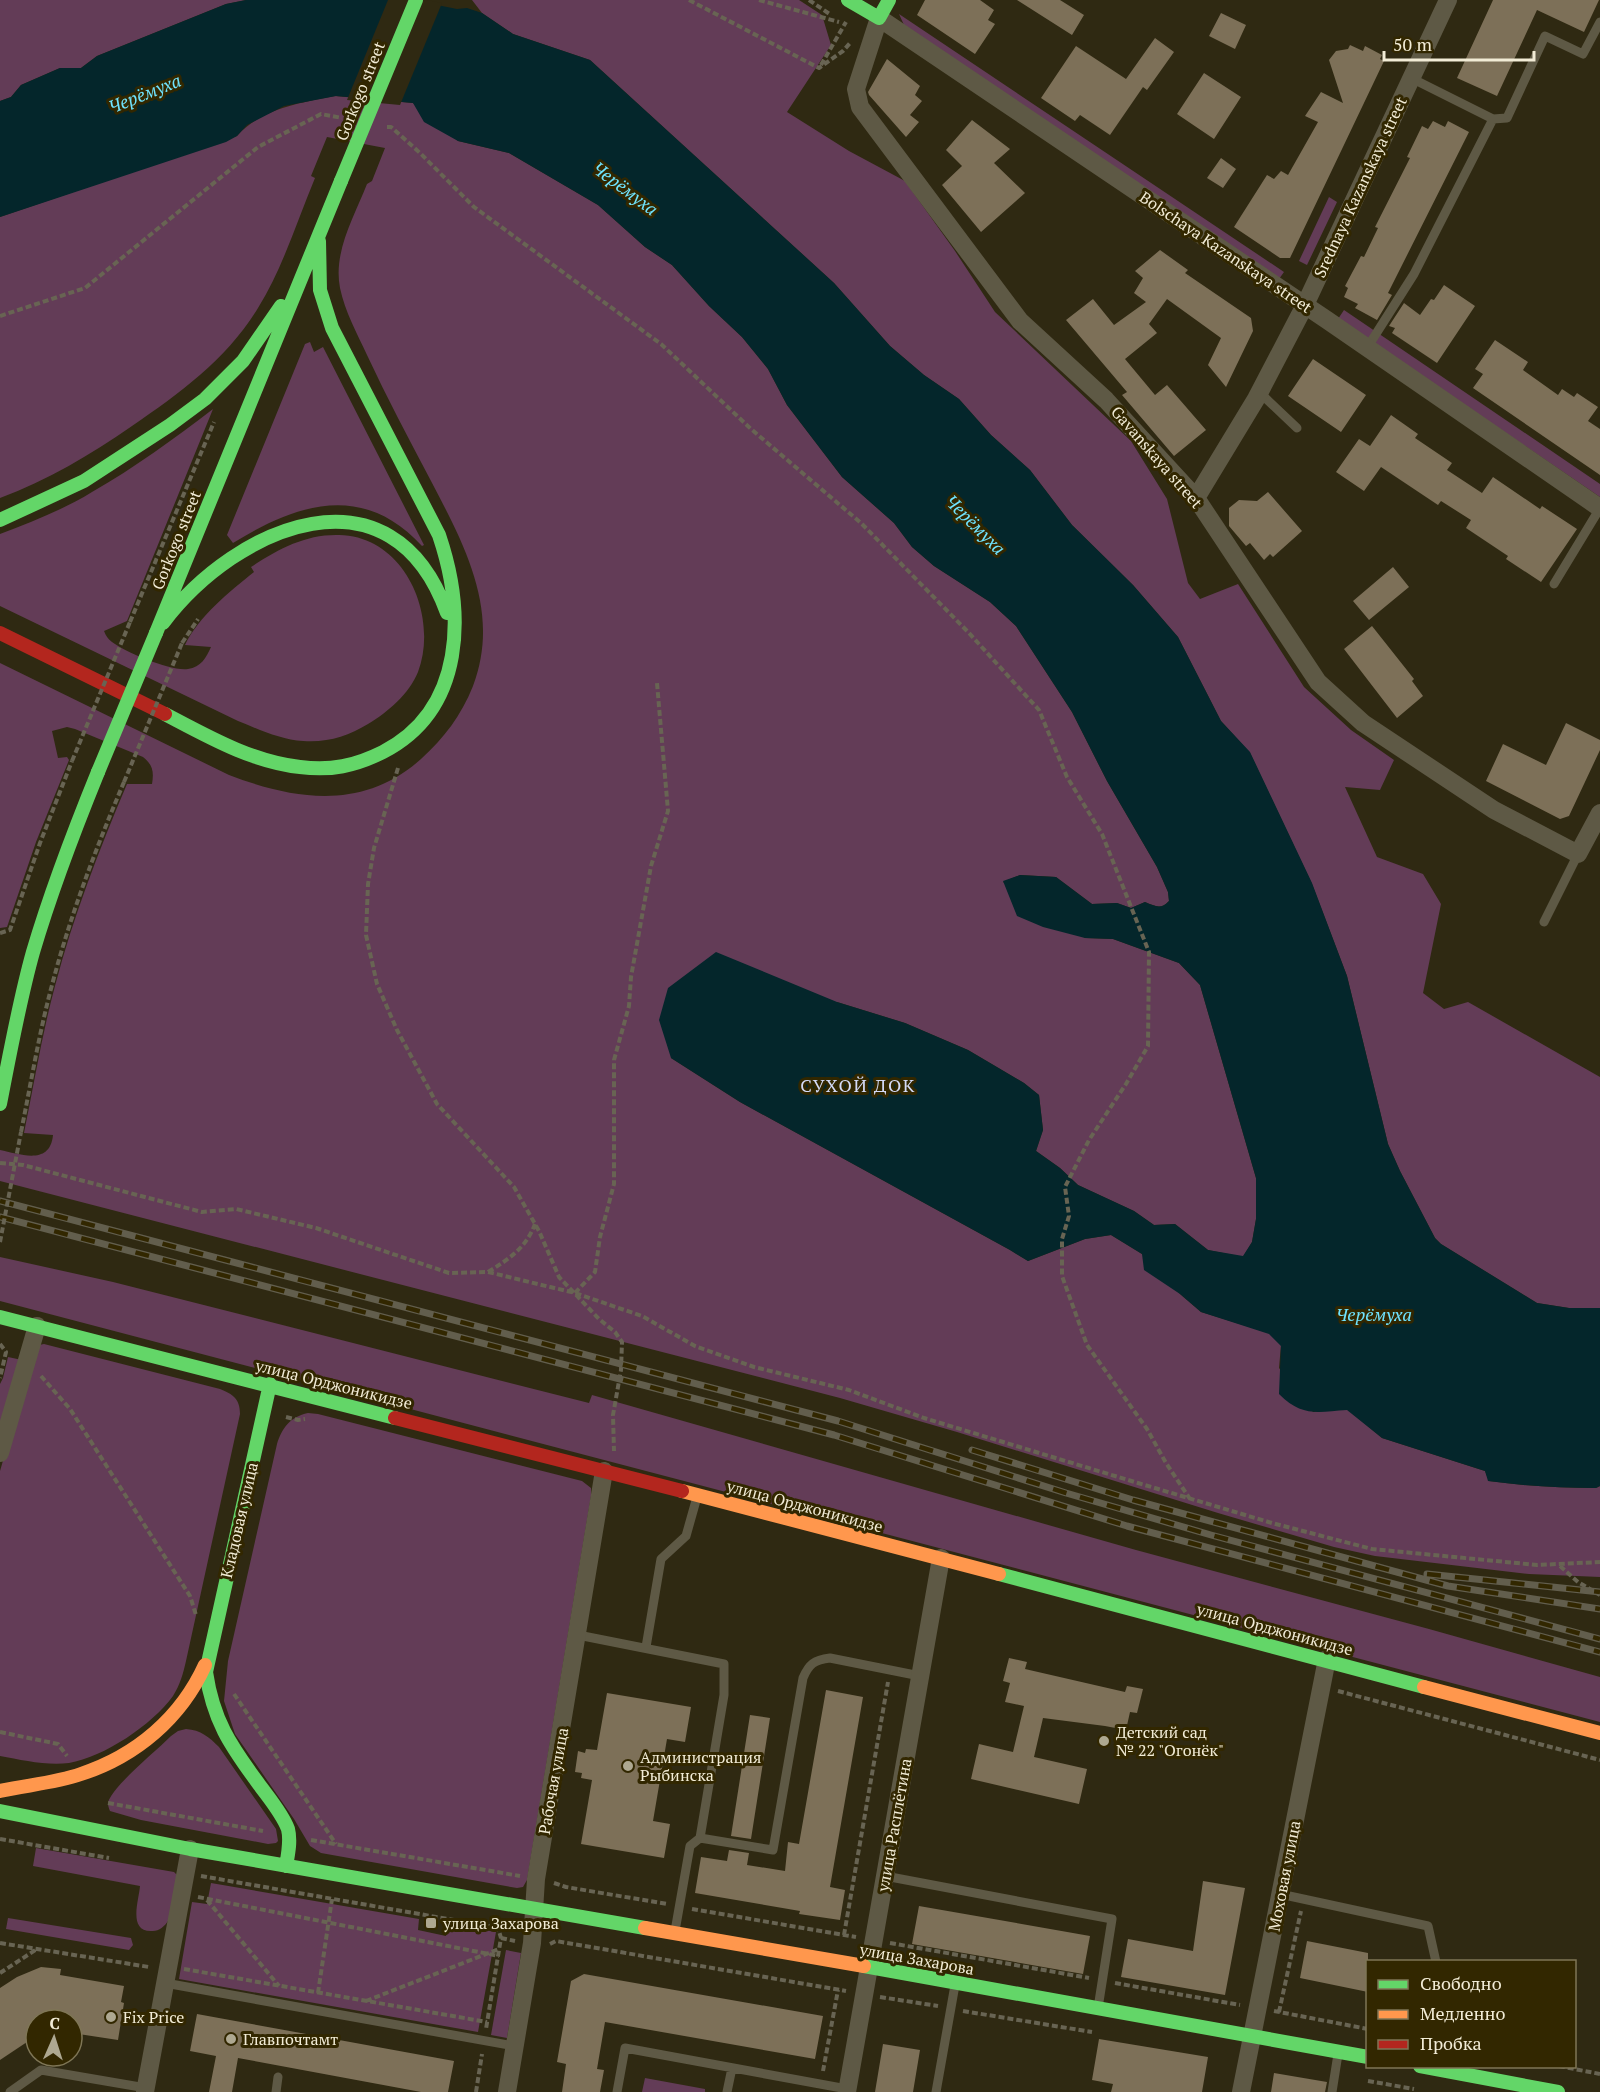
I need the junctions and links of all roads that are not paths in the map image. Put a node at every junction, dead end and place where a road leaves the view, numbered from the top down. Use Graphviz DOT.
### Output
graph roads {
  1 [pos="416,0"];
  2 [pos="889,0"];
  3 [pos="1448,0"];
  4 [pos="852,3"];
  5 [pos="879,18"];
  6 [pos="1600,22"];
  7 [pos="1411,78"];
  8 [pos="1493,119"];
  9 [pos="322,229"];
  10 [pos="1305,305"];
  11 [pos="1367,348"];
  12 [pos="1259,392"];
  13 [pos="1297,428"];
  14 [pos="1196,498"];
  15 [pos="1600,508"];
  16 [pos="0,520"];
  17 [pos="1554,584"];
  18 [pos="0,633"];
  19 [pos="156,633"];
  20 [pos="444,686"];
  21 [pos="1600,813"];
  22 [pos="1578,854"];
  23 [pos="1544,922"];
  24 [pos="0,1104"];
  25 [pos="0,1317"];
  26 [pos="36,1326"];
  27 [pos="270,1384"];
  28 [pos="0,1453"];
  29 [pos="609,1472"];
  30 [pos="698,1495"];
  31 [pos="941,1558"];
  32 [pos="578,1635"];
  33 [pos="646,1647"];
  34 [pos="208,1656"];
  35 [pos="1327,1659"];
  36 [pos="920,1676"];
  37 [pos="185,1719"];
  38 [pos="205,1722"];
  39 [pos="157,1730"];
  40 [pos="1600,1732"];
  41 [pos="227,1740"];
  42 [pos="0,1791"];
  43 [pos="0,1811"];
  44 [pos="700,1838"];
  45 [pos="190,1849"];
  46 [pos="286,1866"];
  47 [pos="885,1876"];
  48 [pos="1280,1894"];
  49 [pos="534,1909"];
  50 [pos="674,1934"];
  51 [pos="1436,1960"];
  52 [pos="868,1967"];
  53 [pos="955,1982"];
  54 [pos="165,1983"];
  55 [pos="1098,2008"];
  56 [pos="1252,2035"];
  57 [pos="514,2046"];
  58 [pos="1338,2051"];
  59 [pos="1366,2057"];
  60 [pos="732,2068"];
  61 [pos="1424,2068"];
  62 [pos="278,2077"];
  63 [pos="1497,2087"];
  64 [pos="145,2090"];
  65 [pos="847,2090"];
  66 [pos="9,2092"];
  67 [pos="276,2092"];
  68 [pos="507,2092"];
  69 [pos="618,2092"];
  70 [pos="728,2092"];
  71 [pos="936,2092"];
  72 [pos="1241,2092"];
  73 [pos="1332,2092"];
  74 [pos="1558,2092"];
  1 -- 9 [label="street, Gorkogo street, bridge"];
  2 -- 5 [label="street"];
  3 -- 7 [label="street, Srednaya Kazanskaya street"];
  4 -- 5 [label="street, Bolschaya Kazanskaya street"];
  5 -- 10 [label="street, Bolschaya Kazanskaya street"];
  5 -- 14 [label="street, Gavanskaya street"];
  6 -- 8 [label="lane"];
  7 -- 8 [label="lane"];
  7 -- 10 [label="street, Srednaya Kazanskaya street"];
  8 -- 11 [label="lane"];
  9 -- 16 [label="street"];
  9 -- 19 [label="street, Gorkogo street"];
  9 -- 20 [label="street"];
  10 -- 11 [label="street, Bolschaya Kazanskaya street"];
  10 -- 12 [label="street, Srednaya Kazanskaya street"];
  11 -- 15 [label="street, Bolschaya Kazanskaya street"];
  12 -- 13 [label="lane"];
  12 -- 14 [label="street, Srednaya Kazanskaya street"];
  14 -- 22 [label="street, Gavanskaya street"];
  15 -- 17 [label="lane"];
  18 -- 20 [label="street"];
  19 -- 20 [label="street"];
  19 -- 24 [label="street, Gorkogo street, bridge"];
  21 -- 22 [label="street"];
  22 -- 23 [label="lane"];
  25 -- 26 [label="street, улица Орджоникидзе"];
  26 -- 27 [label="street, улица Орджоникидзе"];
  26 -- 28 [label="street"];
  27 -- 29 [label="street, улица Орджоникидзе"];
  27 -- 34 [label="street, Кладовая улица"];
  29 -- 30 [label="street, улица Орджоникидзе"];
  29 -- 32 [label="street, Рабочая улица"];
  30 -- 31 [label="street, улица Орджоникидзе"];
  30 -- 33 [label="lane"];
  31 -- 35 [label="street, улица Орджоникидзе"];
  31 -- 36 [label="street, улица Расплётина"];
  32 -- 33 [label="lane"];
  32 -- 49 [label="street, Рабочая улица"];
  33 -- 44 [label="lane"];
  34 -- 39 [label="street"];
  34 -- 41 [label="street"];
  35 -- 40 [label="street, улица Орджоникидзе"];
  35 -- 48 [label="street, Моховая улица"];
  36 -- 44 [label="lane"];
  36 -- 47 [label="street, улица Расплётина"];
  37 -- 39 [label="street"];
  38 -- 41 [label="street"];
  39 -- 42 [label="street"];
  41 -- 46 [label="street"];
  43 -- 45 [label="street, улица Захарова"];
  44 -- 50 [label="lane"];
  45 -- 46 [label="street, улица Захарова"];
  45 -- 54 [label="street"];
  46 -- 49 [label="street, улица Захарова"];
  47 -- 52 [label="street, улица Расплётина"];
  47 -- 55 [label="lane"];
  48 -- 51 [label="lane"];
  48 -- 56 [label="street, Моховая улица"];
  49 -- 50 [label="street, улица Захарова"];
  49 -- 57 [label="street, Рабочая улица"];
  50 -- 52 [label="street, улица Захарова"];
  52 -- 53 [label="street, улица Захарова"];
  52 -- 65 [label="street, улица Расплётина"];
  53 -- 55 [label="street, улица Захарова"];
  53 -- 71 [label="lane"];
  54 -- 57 [label="lane"];
  54 -- 64 [label="street"];
  55 -- 56 [label="street, улица Захарова"];
  56 -- 58 [label="street, улица Захарова"];
  56 -- 72 [label="street, Моховая улица"];
  57 -- 68 [label="street, Рабочая улица"];
  58 -- 59 [label="street, улица Захарова"];
  58 -- 73 [label="lane"];
  60 -- 65 [label="lane"];
  60 -- 69 [label="lane"];
  60 -- 70 [label="lane"];
  61 -- 63 [label="street"];
  62 -- 67 [label="lane"];
  63 -- 74 [label="street"];
  64 -- 66 [label="lane"];
}
